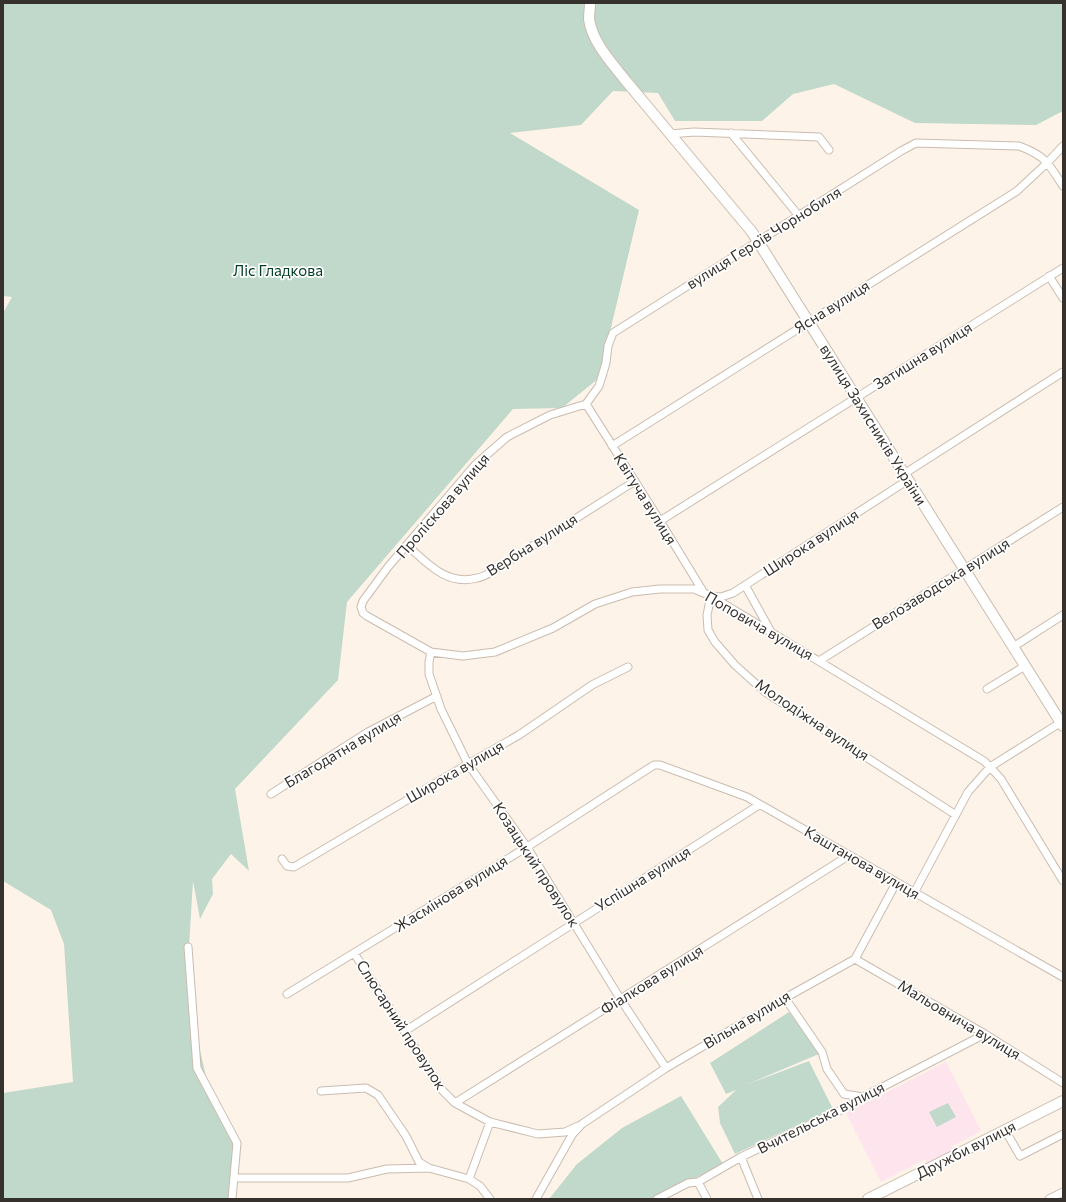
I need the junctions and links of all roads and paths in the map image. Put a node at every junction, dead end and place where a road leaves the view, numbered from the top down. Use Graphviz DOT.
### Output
graph roads {
  1 [pos="590,3"];
  2 [pos="670,134"];
  3 [pos="731,134"];
  4 [pos="1063,146"];
  5 [pos="829,150"];
  6 [pos="1048,162"];
  7 [pos="1063,186"];
  8 [pos="799,216"];
  9 [pos="758,242"];
  10 [pos="1063,268"];
  11 [pos="1048,276"];
  12 [pos="1063,298"];
  13 [pos="809,322"];
  14 [pos="1063,372"];
  15 [pos="856,398"];
  16 [pos="586,404"];
  17 [pos="612,446"];
  18 [pos="906,477"];
  19 [pos="634,481"];
  20 [pos="1063,508"];
  21 [pos="660,521"];
  22 [pos="408,546"];
  23 [pos="964,570"];
  24 [pos="745,585"];
  25 [pos="708,595"];
  26 [pos="363,614"];
  27 [pos="1063,615"];
  28 [pos="772,633"];
  29 [pos="1013,647"];
  30 [pos="431,652"];
  31 [pos="819,661"];
  32 [pos="1025,666"];
  33 [pos="628,667"];
  34 [pos="987,689"];
  35 [pos="437,696"];
  36 [pos="1062,723"];
  37 [pos="468,764"];
  38 [pos="654,765"];
  39 [pos="990,767"];
  40 [pos="271,794"];
  41 [pos="759,805"];
  42 [pos="956,815"];
  43 [pos="527,847"];
  44 [pos="848,856"];
  45 [pos="282,859"];
  46 [pos="1063,881"];
  47 [pos="896,883"];
  48 [pos="914,893"];
  49 [pos="573,923"];
  50 [pos="188,947"];
  51 [pos="354,953"];
  52 [pos="855,959"];
  53 [pos="1063,977"];
  54 [pos="287,994"];
  55 [pos="785,998"];
  56 [pos="621,1000"];
  57 [pos="405,1031"];
  58 [pos="985,1034"];
  59 [pos="666,1068"];
  60 [pos="1063,1082"];
  61 [pos="321,1091"];
  62 [pos="863,1097"];
  63 [pos="1063,1100"];
  64 [pos="455,1103"];
  65 [pos="490,1122"];
  66 [pos="582,1124"];
  67 [pos="1005,1130"];
  68 [pos="1063,1134"];
  69 [pos="741,1157"];
  70 [pos="429,1168"];
  71 [pos="234,1178"];
  72 [pos="469,1179"];
  73 [pos="698,1182"];
  74 [pos="1063,1192"];
  75 [pos="232,1199"];
  76 [pos="490,1199"];
  77 [pos="536,1199"];
  78 [pos="657,1199"];
  79 [pos="707,1199"];
  80 [pos="758,1199"];
  81 [pos="868,1199"];
  82 [pos="1049,1199"];
  1 -- 2 [label="street, вулиця Захисників України"];
  2 -- 3 [label="street"];
  2 -- 9 [label="street, вулиця Захисників України"];
  3 -- 5 [label="street"];
  3 -- 8 [label="street"];
  4 -- 6 [label="street, Ясна вулиця"];
  6 -- 7 [label="street"];
  6 -- 8 [label="street, вулиця Героїв Чорнобиля"];
  6 -- 13 [label="street, Ясна вулиця"];
  8 -- 9 [label="street, вулиця Героїв Чорнобиля"];
  9 -- 13 [label="street, вулиця Захисників України"];
  9 -- 16 [label="street, вулиця Героїв Чорнобиля"];
  10 -- 11 [label="street, Затишна вулиця"];
  11 -- 12 [label="street"];
  11 -- 15 [label="street, Затишна вулиця"];
  13 -- 15 [label="street, вулиця Захисників України"];
  13 -- 17 [label="street, Ясна вулиця"];
  14 -- 18 [label="street, Широка вулиця"];
  15 -- 18 [label="street, вулиця Захисників України"];
  15 -- 21 [label="street, Затишна вулиця"];
  16 -- 17 [label="street, Квітуча вулиця"];
  16 -- 22 [label="street, Проліскова вулиця"];
  17 -- 19 [label="street, Квітуча вулиця"];
  18 -- 23 [label="street, вулиця Захисників України"];
  18 -- 24 [label="street, Широка вулиця"];
  19 -- 21 [label="street, Квітуча вулиця"];
  19 -- 22 [label="street, Вербна вулиця"];
  20 -- 23 [label="street, Велозаводська вулиця"];
  21 -- 25 [label="street, Квітуча вулиця"];
  22 -- 26 [label="street, Проліскова вулиця"];
  23 -- 29 [label="street, вулиця Захисників України"];
  23 -- 31 [label="street, Велозаводська вулиця"];
  24 -- 25 [label="street, Широка вулиця"];
  24 -- 28 [label="street"];
  25 -- 28 [label="street, Поповича вулиця"];
  25 -- 30 [label="street, Поповича вулиця"];
  25 -- 42 [label="street, Молодіжна вулиця"];
  26 -- 30 [label="street, Поповича вулиця"];
  27 -- 29 [label="street"];
  28 -- 31 [label="street, Поповича вулиця"];
  29 -- 32 [label="street, вулиця Захисників України"];
  30 -- 35 [label="street, Козацький провулок"];
  31 -- 39 [label="street, Поповича вулиця"];
  32 -- 34 [label="street"];
  32 -- 36 [label="street, вулиця Захисників України"];
  33 -- 37 [label="street, Широка вулиця"];
  35 -- 37 [label="street, Козацький провулок"];
  35 -- 40 [label="street, Благодатна вулиця"];
  36 -- 39 [label="street"];
  37 -- 43 [label="street, Козацький провулок"];
  37 -- 45 [label="street, Широка вулиця"];
  38 -- 41 [label="street, Каштанова вулиця"];
  38 -- 43 [label="street, Жасмінова вулиця"];
  39 -- 42 [label="street"];
  39 -- 46 [label="street, Поповича вулиця"];
  41 -- 44 [label="street, Каштанова вулиця"];
  41 -- 49 [label="street, Успішна вулиця"];
  42 -- 48 [label="street"];
  43 -- 49 [label="street, Козацький провулок"];
  43 -- 51 [label="street, Жасмінова вулиця"];
  44 -- 47 [label="street, Каштанова вулиця"];
  44 -- 56 [label="street, Фіалкова вулиця"];
  47 -- 48 [label="street, Каштанова вулиця"];
  47 -- 52 [label="street"];
  48 -- 53 [label="street, Каштанова вулиця"];
  49 -- 56 [label="street, Козацький провулок"];
  49 -- 57 [label="street, Успішна вулиця"];
  50 -- 71 [label="street"];
  51 -- 54 [label="street, Жасмінова вулиця"];
  51 -- 57 [label="street, Слюсарний провулок"];
  52 -- 55 [label="street, Вільна вулиця"];
  52 -- 58 [label="street, Мальовнича вулиця"];
  55 -- 59 [label="street, Вільна вулиця"];
  55 -- 62 [label="street"];
  56 -- 59 [label="street, Козацький провулок"];
  56 -- 64 [label="street, Фіалкова вулиця"];
  57 -- 64 [label="street, Слюсарний провулок"];
  58 -- 60 [label="street, Мальовнича вулиця"];
  58 -- 62 [label="street, Вчительська вулиця"];
  59 -- 66 [label="street, Вільна вулиця"];
  61 -- 70 [label="street"];
  62 -- 69 [label="street, Вчительська вулиця"];
  63 -- 67 [label="street, Дружби вулиця"];
  64 -- 65 [label="street, Слюсарний провулок"];
  65 -- 66 [label="street, Слюсарний провулок"];
  65 -- 72 [label="street"];
  66 -- 77 [label="street, Вільна вулиця"];
  67 -- 68 [label="street"];
  67 -- 81 [label="street, Дружби вулиця"];
  69 -- 73 [label="street, Вчительська вулиця"];
  69 -- 80 [label="street"];
  70 -- 71 [label="street"];
  70 -- 72 [label="street"];
  71 -- 75 [label="street"];
  72 -- 76 [label="street"];
  73 -- 78 [label="street, Вчительська вулиця"];
  73 -- 79 [label="street"];
  74 -- 82 [label="street"];
}
